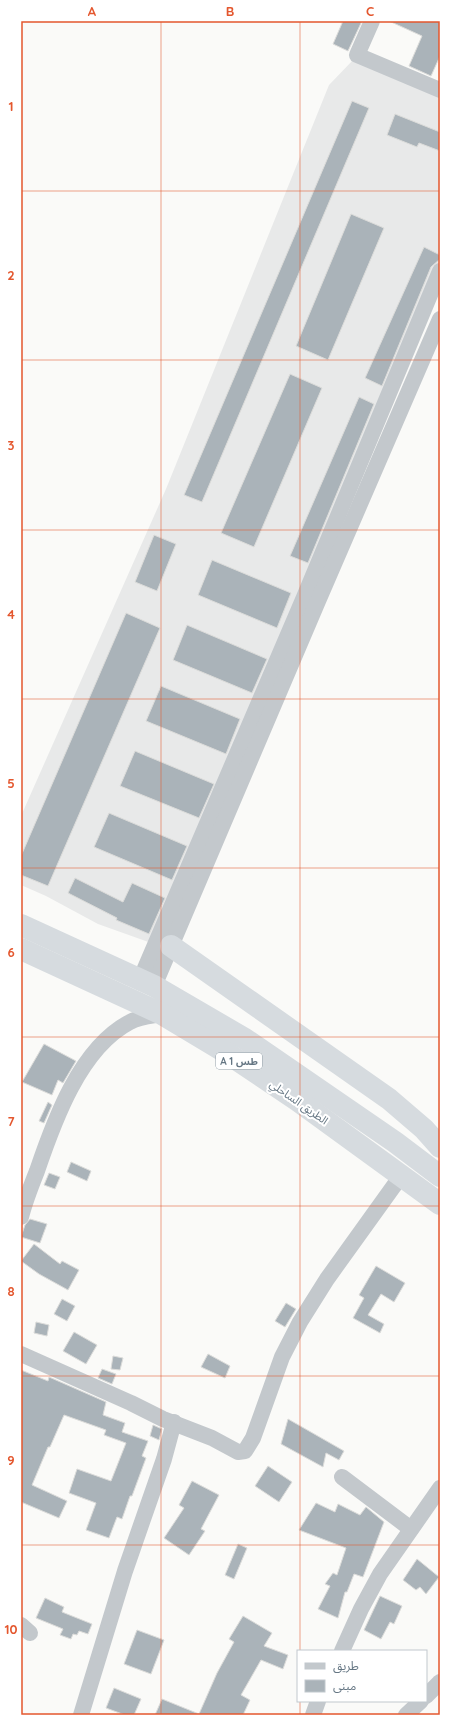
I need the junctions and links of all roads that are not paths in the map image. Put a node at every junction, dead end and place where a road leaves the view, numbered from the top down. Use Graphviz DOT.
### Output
graph roads {
  1 [pos="372,21"];
  2 [pos="440,90"];
  3 [pos="440,271"];
  4 [pos="440,319"];
  5 [pos="405,356"];
  6 [pos="421,362"];
  7 [pos="311,598"];
  8 [pos="21,924"];
  9 [pos="171,946"];
  10 [pos="21,949"];
  11 [pos="147,983"];
  12 [pos="162,1014"];
  13 [pos="432,1134"];
  14 [pos="440,1147"];
  15 [pos="401,1176"];
  16 [pos="440,1176"];
  17 [pos="440,1204"];
  18 [pos="21,1217"];
  19 [pos="21,1354"];
  20 [pos="174,1422"];
  21 [pos="342,1477"];
  22 [pos="440,1488"];
  23 [pos="411,1528"];
  24 [pos="342,1650"];
  25 [pos="440,1682"];
  26 [pos="427,1695"];
  27 [pos="318,1702"];
  28 [pos="419,1702"];
  29 [pos="81,1715"];
  30 [pos="313,1715"];
  31 [pos="406,1715"];
  1 -- 2 [label="street"];
  3 -- 5 [label="street"];
  4 -- 6 [label="street"];
  5 -- 6 [label="street"];
  5 -- 7 [label="street"];
  6 -- 7 [label="street"];
  7 -- 9 [label="street"];
  7 -- 11 [label="street"];
  8 -- 11 [label="highway, الطريق الساحلي / A 1 طس"];
  9 -- 11 [label="street"];
  9 -- 13 [label="highway"];
  10 -- 12 [label="highway, الطريق الساحلي / A 1 طس"];
  11 -- 16 [label="highway, الطريق الساحلي / A 1 طس"];
  12 -- 15 [label="highway, الطريق الساحلي / A 1 طس"];
  12 -- 18 [label="street"];
  13 -- 14 [label="highway"];
  15 -- 17 [label="highway, الطريق الساحلي / A 1 طس"];
  15 -- 20 [label="street"];
  19 -- 20 [label="street"];
  20 -- 29 [label="street"];
  21 -- 23 [label="street"];
  22 -- 23 [label="street"];
  23 -- 24 [label="street"];
  25 -- 26 [label="street"];
  27 -- 30 [label="street"];
  28 -- 31 [label="street"];
}
